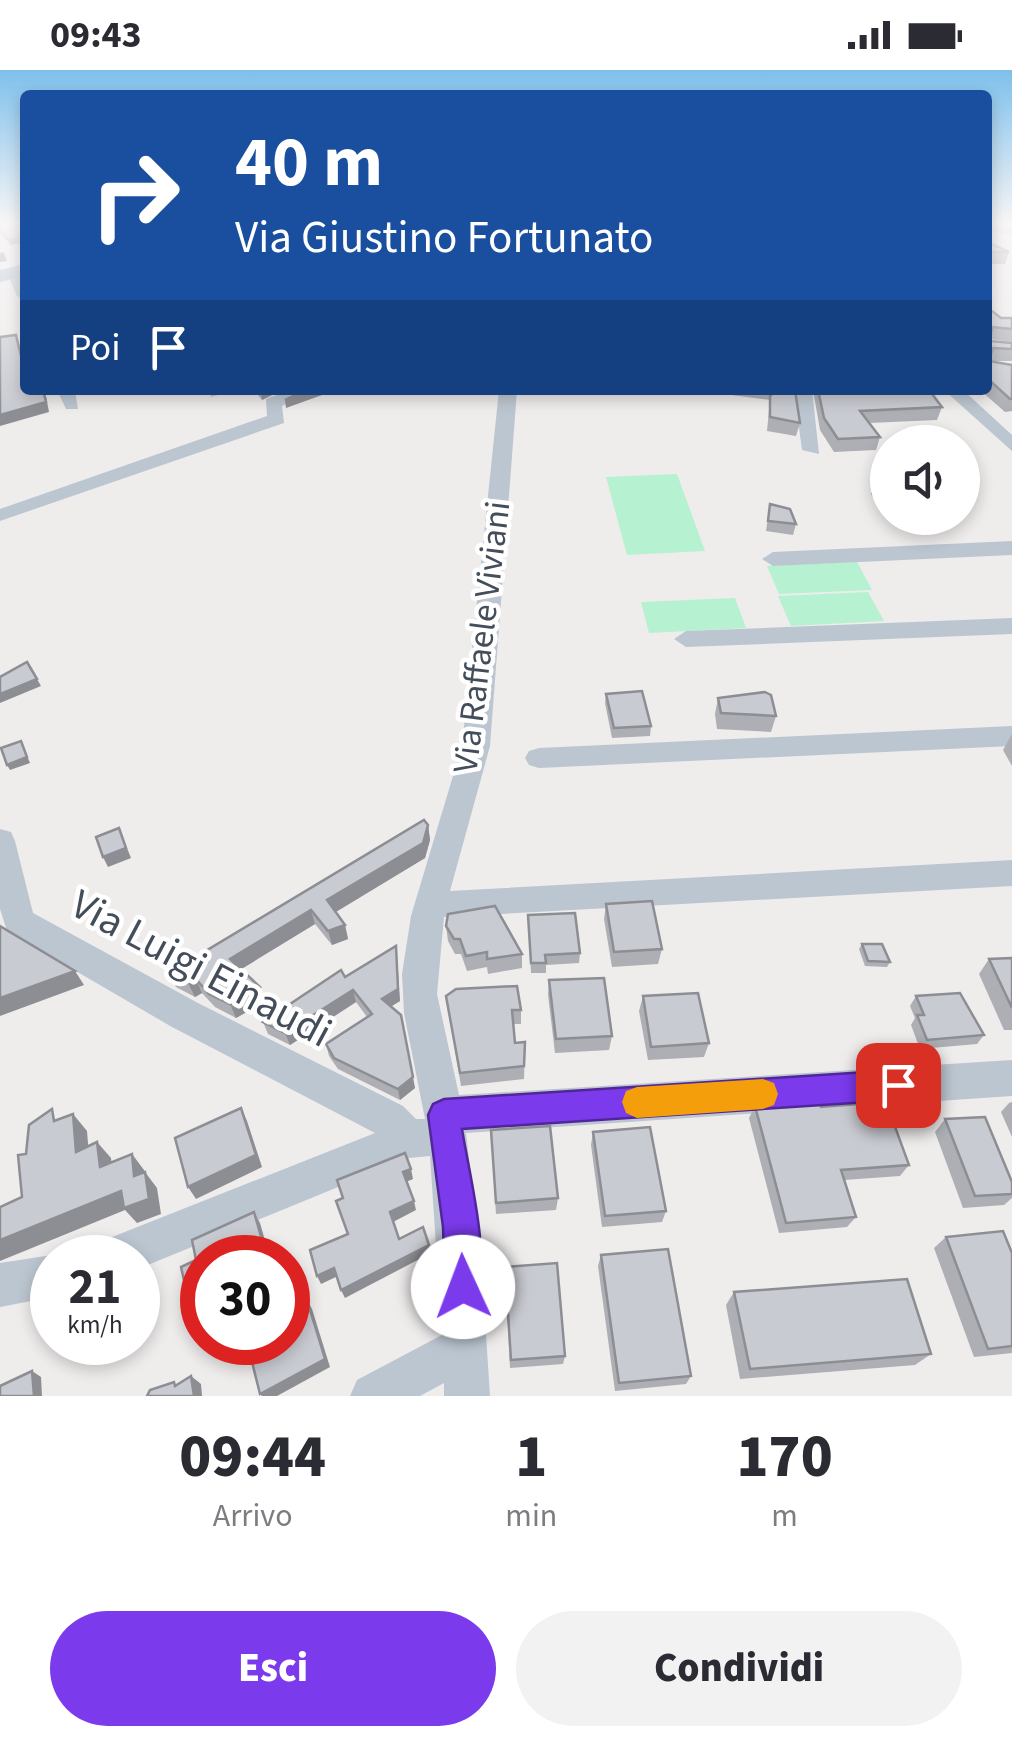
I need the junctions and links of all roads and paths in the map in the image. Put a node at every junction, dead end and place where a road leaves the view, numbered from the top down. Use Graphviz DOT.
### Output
graph roads {
  1 [pos="293,395"];
  2 [pos="508,395"];
  3 [pos="804,395"];
  4 [pos="957,395"];
  5 [pos="1012,445"];
  6 [pos="812,450"];
  7 [pos="2,515"];
  8 [pos="1012,548"];
  9 [pos="772,560"];
  10 [pos="1012,626"];
  11 [pos="686,639"];
  12 [pos="1012,736"];
  13 [pos="539,758"];
  14 [pos="0,842"];
  15 [pos="1012,873"];
  16 [pos="449,905"];
  17 [pos="10,924"];
  18 [pos="1012,1078"];
  19 [pos="433,1130"];
  20 [pos="160,1239"];
  21 [pos="30,1280"];
  22 [pos="0,1286"];
  23 [pos="465,1347"];
  24 [pos="373,1396"];
  25 [pos="467,1396"];
  1 -- 7 [label="street"];
  2 -- 19 [label="street, Via Raffaele Viviani"];
  3 -- 6 [label="street"];
  4 -- 5 [label="street"];
  8 -- 9 [label="street"];
  10 -- 11 [label="street"];
  12 -- 13 [label="street"];
  14 -- 17 [label="street, Via Luigi Einaudi"];
  15 -- 16 [label="street"];
  17 -- 19 [label="street, Via Luigi Einaudi"];
  18 -- 19 [label="street"];
  19 -- 20 [label="street"];
  19 -- 23 [label="street, Via Raffaele Viviani"];
  21 -- 22 [label="street"];
  23 -- 24 [label="street"];
  23 -- 25 [label="street, Via Raffaele Viviani"];
}
